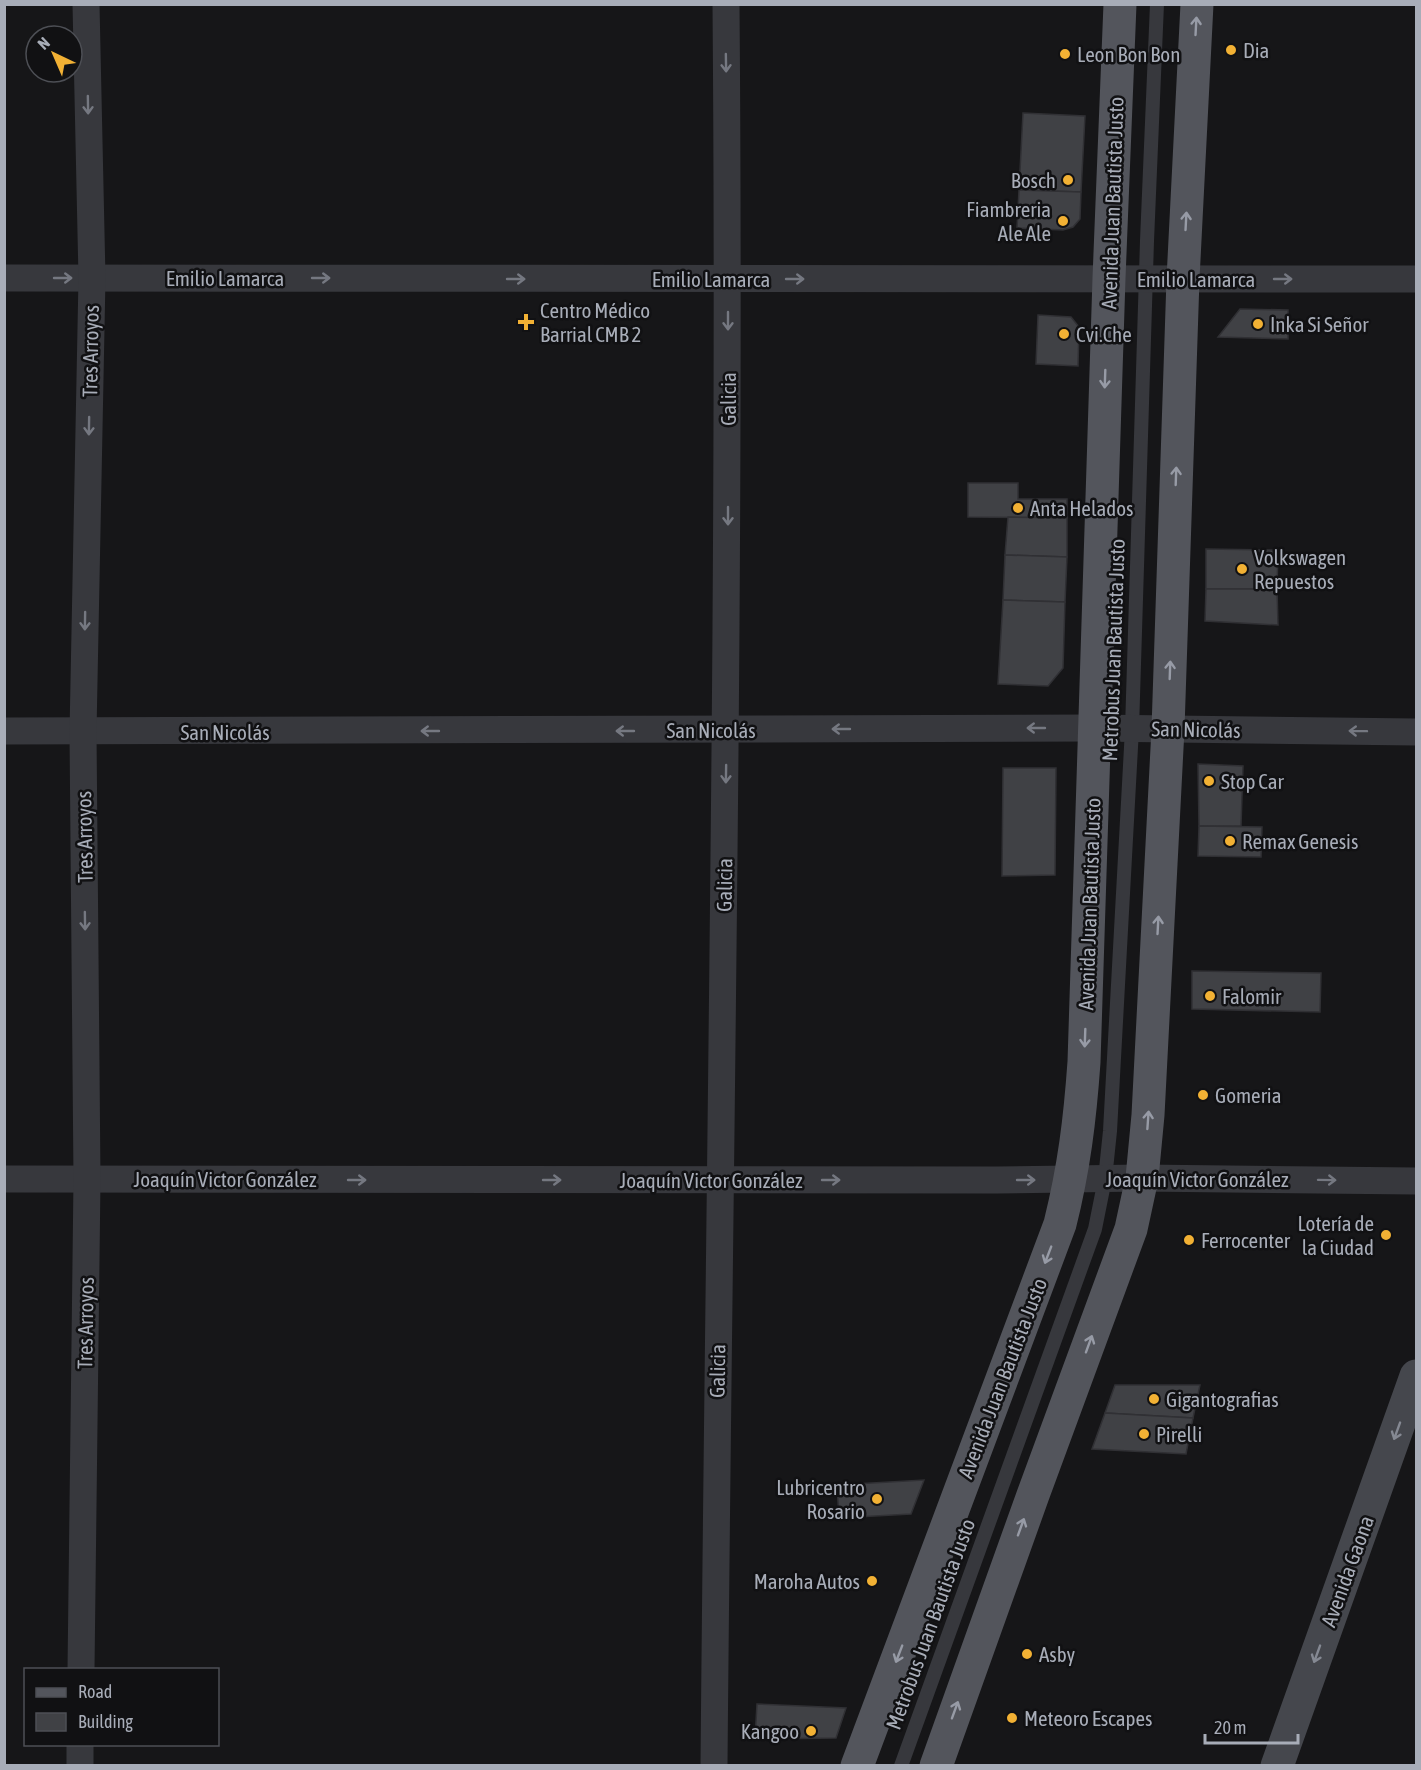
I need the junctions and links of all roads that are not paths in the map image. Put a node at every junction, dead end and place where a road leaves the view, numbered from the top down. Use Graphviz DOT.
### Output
graph roads {
  1 [pos="86,4"];
  2 [pos="726,4"];
  3 [pos="1120,4"];
  4 [pos="1157,4"];
  5 [pos="1197,4"];
  6 [pos="4,278"];
  7 [pos="92,278"];
  8 [pos="1108,278"];
  9 [pos="728,279"];
  10 [pos="1146,279"];
  11 [pos="1183,279"];
  12 [pos="1416,279"];
  13 [pos="1094,728"];
  14 [pos="1132,729"];
  15 [pos="1168,729"];
  16 [pos="727,730"];
  17 [pos="4,731"];
  18 [pos="83,732"];
  19 [pos="1416,732"];
  20 [pos="1142,1178"];
  21 [pos="4,1179"];
  22 [pos="87,1179"];
  23 [pos="1071,1179"];
  24 [pos="1105,1179"];
  25 [pos="719,1180"];
  26 [pos="1416,1181"];
  27 [pos="1416,1376"];
  28 [pos="81,1668"];
  29 [pos="80,1746"];
  30 [pos="80,1766"];
  31 [pos="714,1766"];
  32 [pos="857,1766"];
  33 [pos="901,1766"];
  34 [pos="936,1766"];
  35 [pos="1277,1766"];
  1 -- 7 [label="street, Tres Arroyos, one-way"];
  2 -- 9 [label="street, Galicia, one-way"];
  3 -- 8 [label="main road, Avenida Juan Bautista Justo"];
  4 -- 10 [label="lane, Metrobus Juan Bautista Justo"];
  11 -- 5 [label="main road, one-way"];
  6 -- 7 [label="street, Emilio Lamarca, one-way"];
  7 -- 9 [label="street, Emilio Lamarca, one-way"];
  7 -- 18 [label="street, Tres Arroyos, one-way"];
  9 -- 8 [label="street, Emilio Lamarca, one-way"];
  8 -- 10 [label="street, Emilio Lamarca"];
  8 -- 13 [label="main road, Avenida Juan Bautista Justo, one-way"];
  9 -- 16 [label="street, Galicia, one-way"];
  10 -- 11 [label="street, Emilio Lamarca"];
  10 -- 14 [label="lane, Metrobus Juan Bautista Justo"];
  11 -- 12 [label="street, Emilio Lamarca, one-way"];
  15 -- 11 [label="main road, one-way"];
  13 -- 14 [label="street, San Nicolás"];
  13 -- 16 [label="street, San Nicolás, one-way"];
  13 -- 23 [label="main road, Avenida Juan Bautista Justo, one-way"];
  14 -- 15 [label="street, San Nicolás"];
  14 -- 24 [label="lane, Metrobus Juan Bautista Justo"];
  19 -- 15 [label="street, San Nicolás, one-way"];
  20 -- 15 [label="main road, one-way"];
  16 -- 18 [label="street, San Nicolás, one-way"];
  16 -- 25 [label="street, Galicia, one-way"];
  17 -- 18 [label="street, San Nicolás"];
  18 -- 22 [label="street, Tres Arroyos, one-way"];
  20 -- 24 [label="street, Joaquín Victor González"];
  20 -- 26 [label="street, Joaquín Victor González, one-way"];
  34 -- 20 [label="main road, one-way"];
  21 -- 22 [label="street, Joaquín Victor González"];
  22 -- 25 [label="street, Joaquín Victor González, one-way"];
  22 -- 28 [label="street, Tres Arroyos"];
  23 -- 24 [label="street, Joaquín Victor González"];
  25 -- 23 [label="street, Joaquín Victor González, one-way"];
  23 -- 32 [label="main road, Avenida Juan Bautista Justo, one-way"];
  24 -- 33 [label="lane, Metrobus Juan Bautista Justo"];
  25 -- 31 [label="street, Galicia"];
  27 -- 35 [label="main road, Avenida Gaona, one-way"];
  29 -- 30 [label="street"];
}
